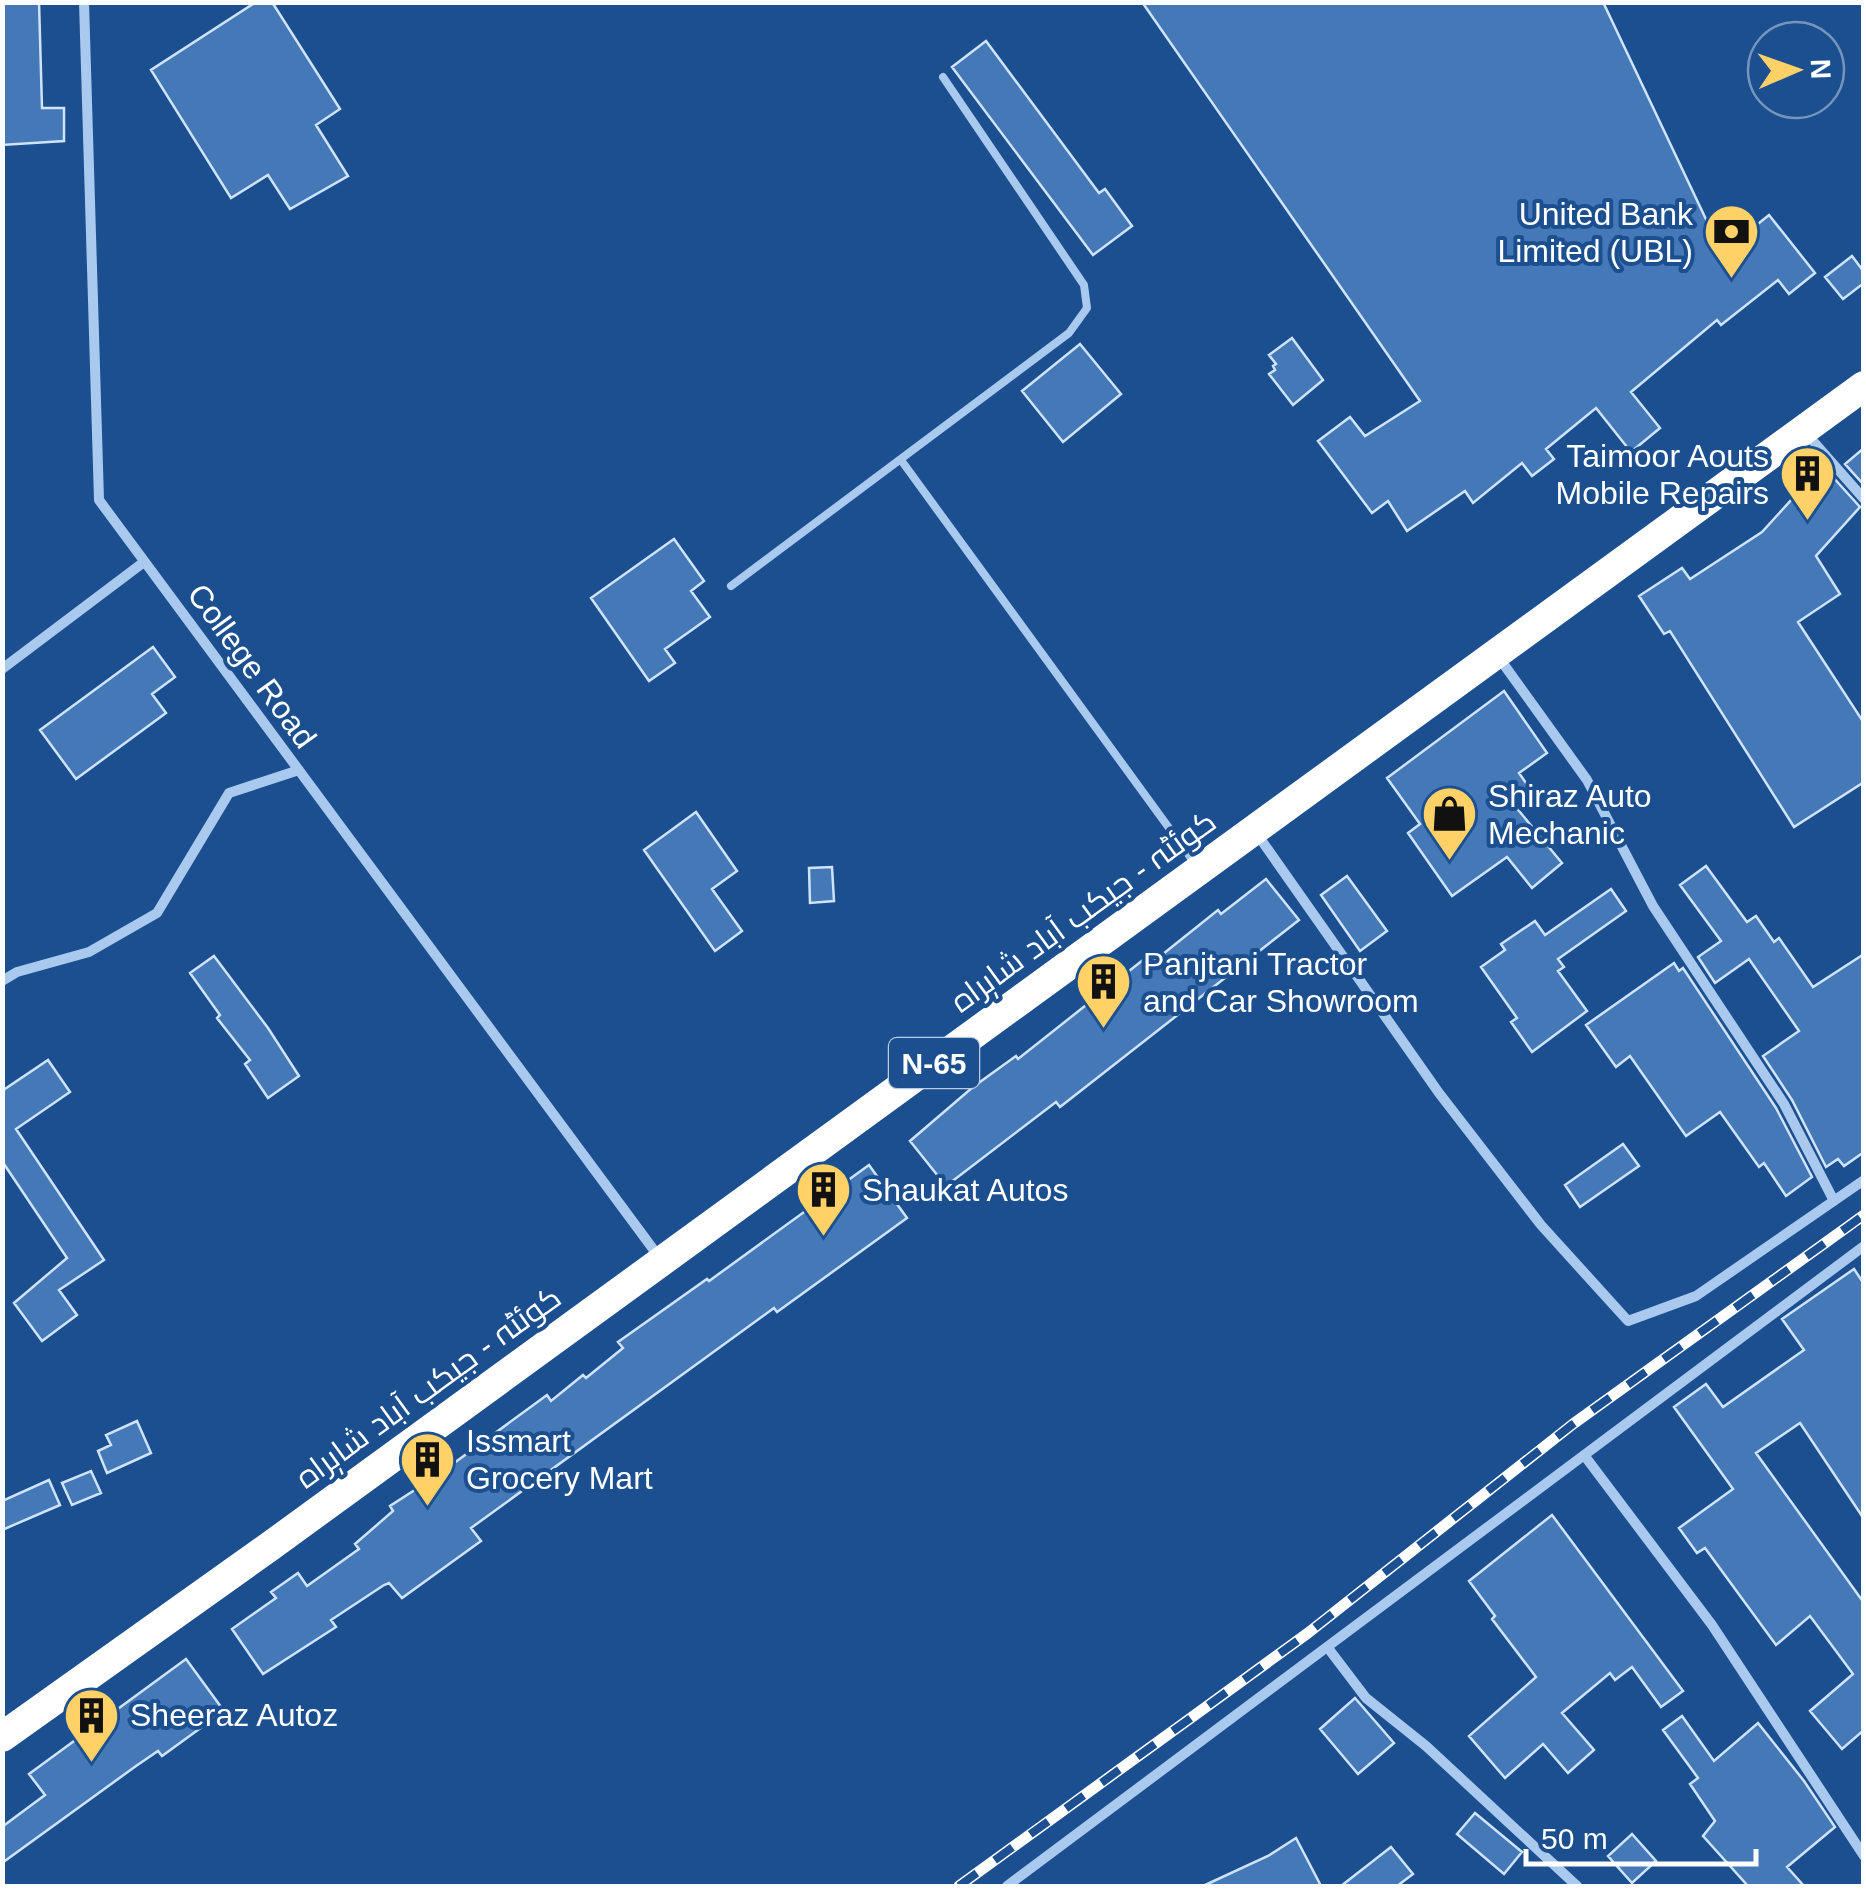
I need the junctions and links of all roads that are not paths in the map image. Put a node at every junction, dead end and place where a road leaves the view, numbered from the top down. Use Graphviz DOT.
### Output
graph roads {
  1 [pos="84,2"];
  2 [pos="944,77"];
  3 [pos="1864,386"];
  4 [pos="1803,430"];
  5 [pos="902,460"];
  6 [pos="1864,500"];
  7 [pos="144,562"];
  8 [pos="731,586"];
  9 [pos="1496,654"];
  10 [pos="2,669"];
  11 [pos="299,770"];
  12 [pos="1254,830"];
  13 [pos="1200,870"];
  14 [pos="2,981"];
  15 [pos="1864,1180"];
  16 [pos="1834,1201"];
  17 [pos="1862,1250"];
  18 [pos="662,1261"];
  19 [pos="1584,1455"];
  20 [pos="1328,1648"];
  21 [pos="2,1736"];
  22 [pos="1864,1856"];
  23 [pos="1007,1886"];
  24 [pos="1577,1886"];
  1 -- 7 [label="street, College Road"];
  2 -- 5 [label="lane"];
  3 -- 4 [label="highway, کوئٹہ - جیکب آباد شاہراہ / N-65"];
  4 -- 6 [label="street"];
  4 -- 9 [label="highway, کوئٹہ - جیکب آباد شاہراہ / N-65"];
  5 -- 8 [label="lane"];
  5 -- 13 [label="lane"];
  7 -- 10 [label="street"];
  7 -- 11 [label="street, College Road"];
  9 -- 12 [label="highway, کوئٹہ - جیکب آباد شاہراہ / N-65"];
  9 -- 16 [label="street"];
  11 -- 14 [label="street"];
  11 -- 18 [label="street, College Road"];
  12 -- 13 [label="highway, کوئٹہ - جیکب آباد شاہراہ / N-65"];
  12 -- 16 [label="street"];
  13 -- 18 [label="highway, کوئٹہ - جیکب آباد شاہراہ / N-65"];
  15 -- 16 [label="street"];
  17 -- 19 [label="street"];
  18 -- 21 [label="highway, کوئٹہ - جیکب آباد شاہراہ / N-65"];
  19 -- 20 [label="street"];
  19 -- 22 [label="street"];
  20 -- 23 [label="street"];
  20 -- 24 [label="street"];
}
